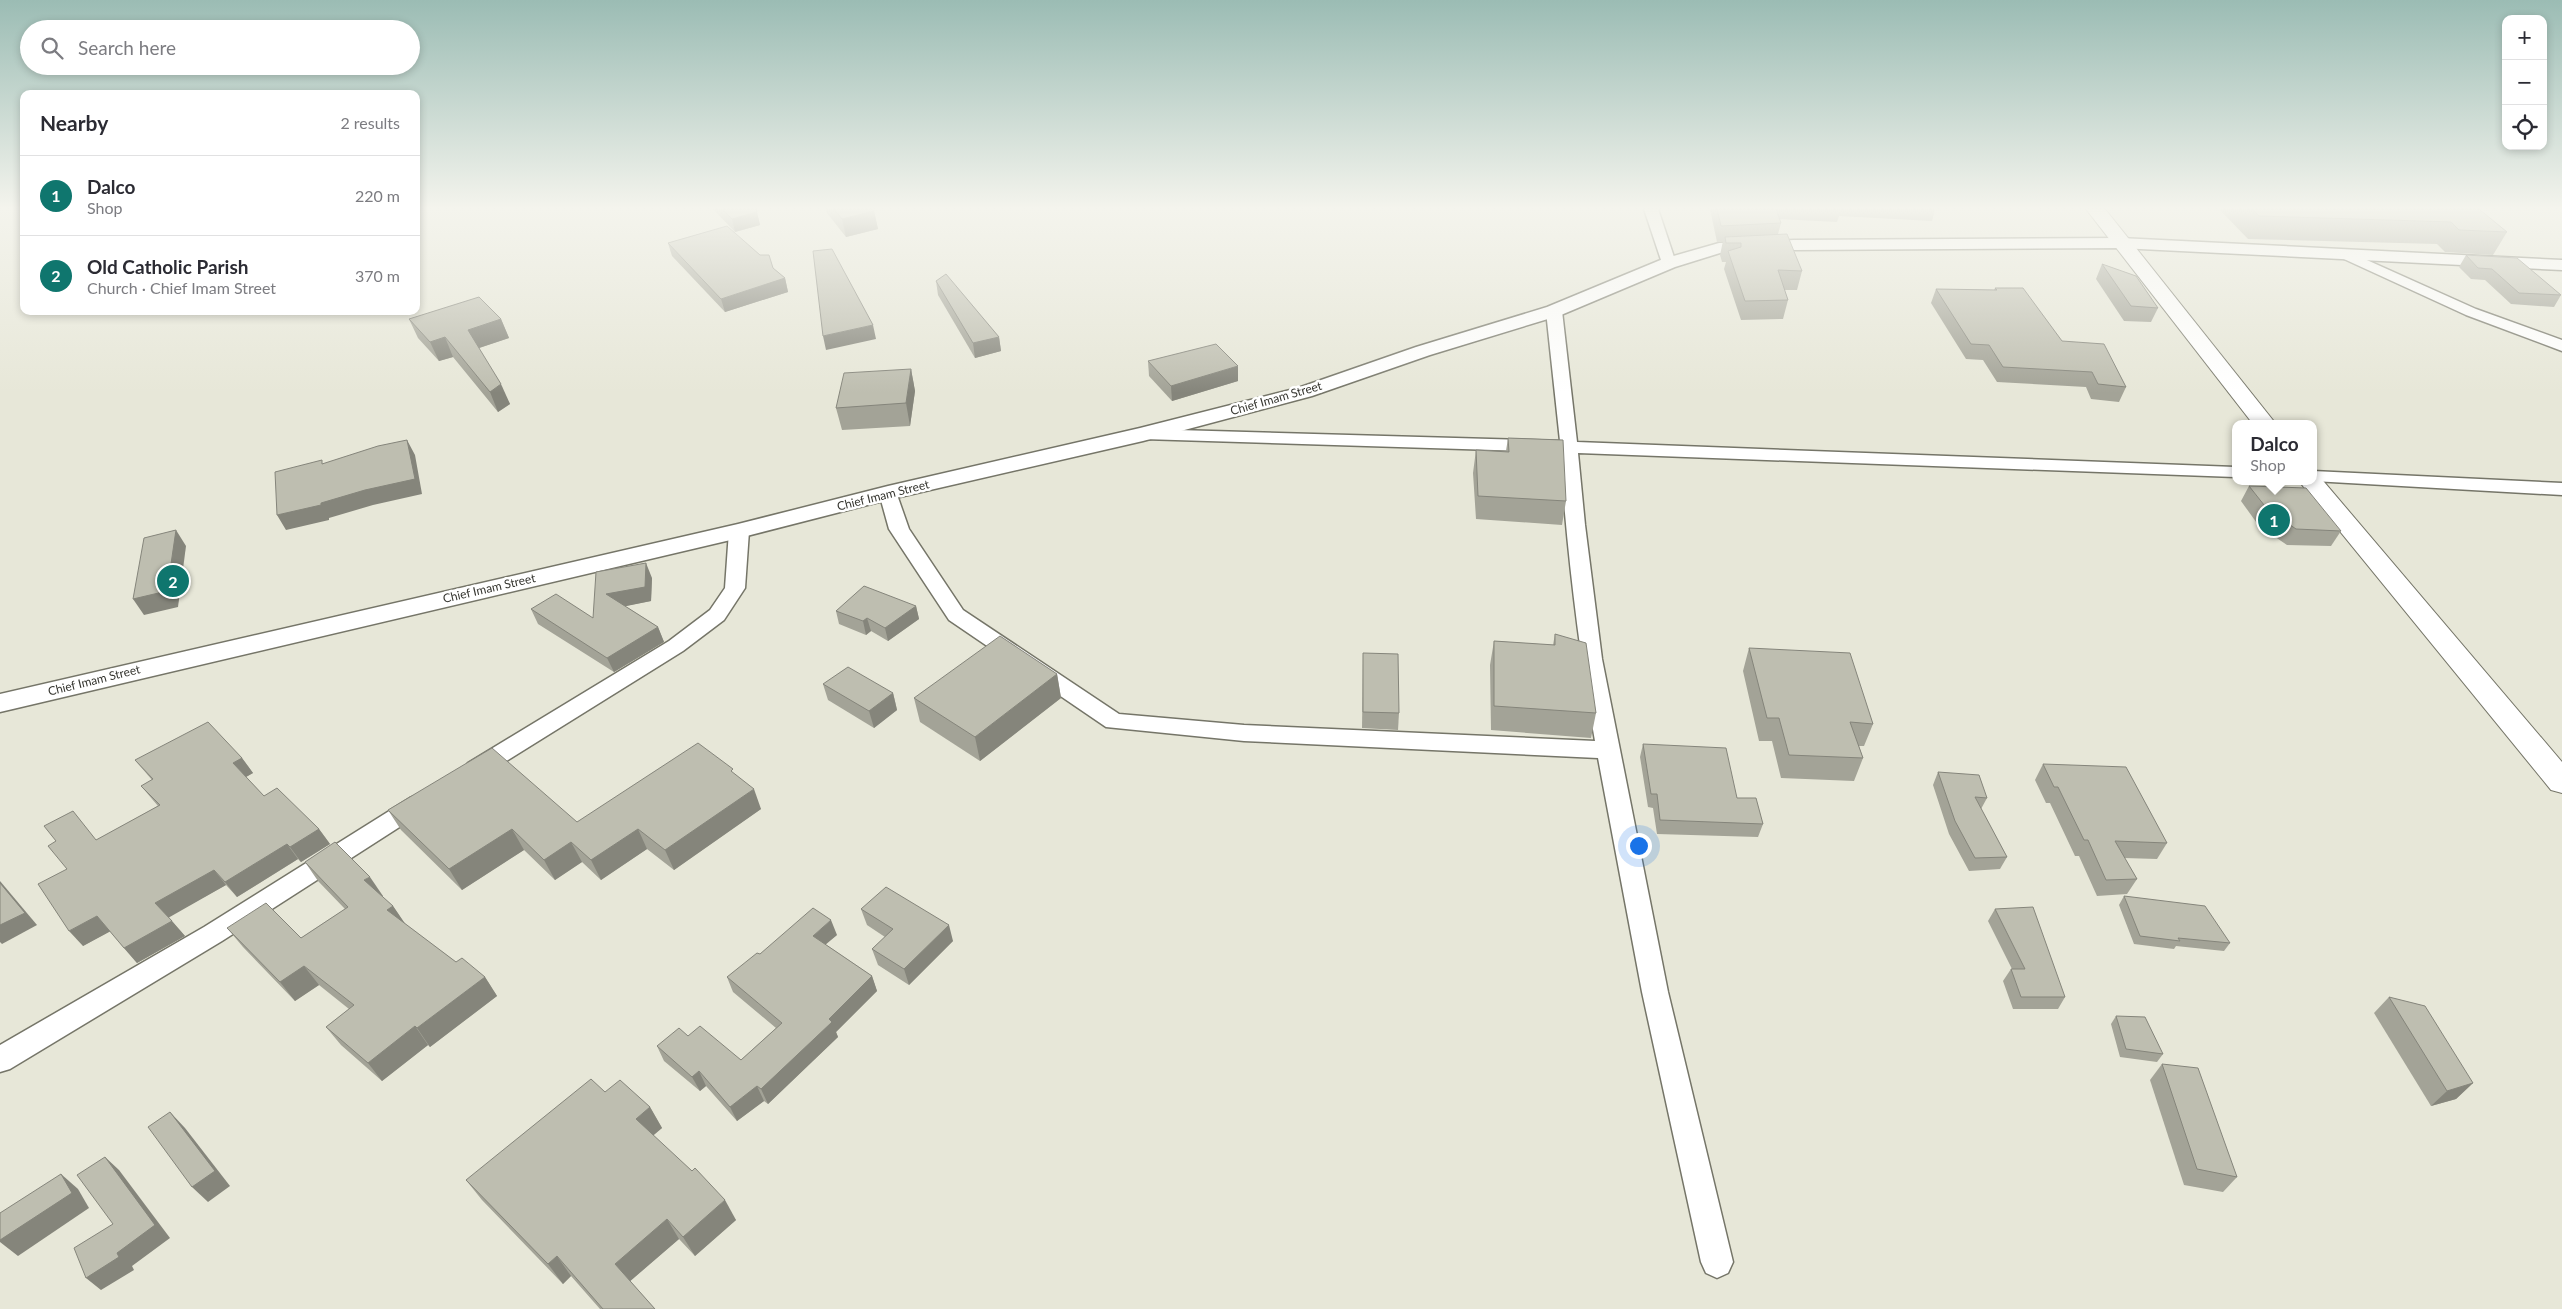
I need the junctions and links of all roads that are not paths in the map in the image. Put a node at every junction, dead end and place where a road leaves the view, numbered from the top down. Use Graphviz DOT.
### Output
graph roads {
  1 [pos="1652,270"];
  2 [pos="2142,270"];
  3 [pos="2380,270"];
  4 [pos="1554,311"];
  5 [pos="2562,346"];
  6 [pos="2262,420"];
  7 [pos="1143,434"];
  8 [pos="1569,447"];
  9 [pos="2232,472"];
  10 [pos="2317,476"];
  11 [pos="2314,485"];
  12 [pos="2562,489"];
  13 [pos="888,493"];
  14 [pos="740,531"];
  15 [pos="0,703"];
  16 [pos="1610,750"];
  17 [pos="459,779"];
  18 [pos="2562,782"];
  19 [pos="435,794"];
  20 [pos="0,1060"];
  21 [pos="1717,1262"];
  1 -- 4 [label="street, Chief Imam Street"];
  2 -- 6 [label="highway"];
  3 -- 5 [label="street"];
  4 -- 7 [label="street, Chief Imam Street"];
  4 -- 8 [label="street"];
  7 -- 8 [label="street"];
  7 -- 13 [label="street, Chief Imam Street"];
  8 -- 9 [label="street"];
  8 -- 16 [label="street"];
  10 -- 12 [label="street"];
  11 -- 18 [label="highway"];
  13 -- 14 [label="street, Chief Imam Street"];
  13 -- 16 [label="street"];
  14 -- 15 [label="street, Chief Imam Street"];
  14 -- 17 [label="street"];
  16 -- 21 [label="street"];
  19 -- 20 [label="street"];
}
